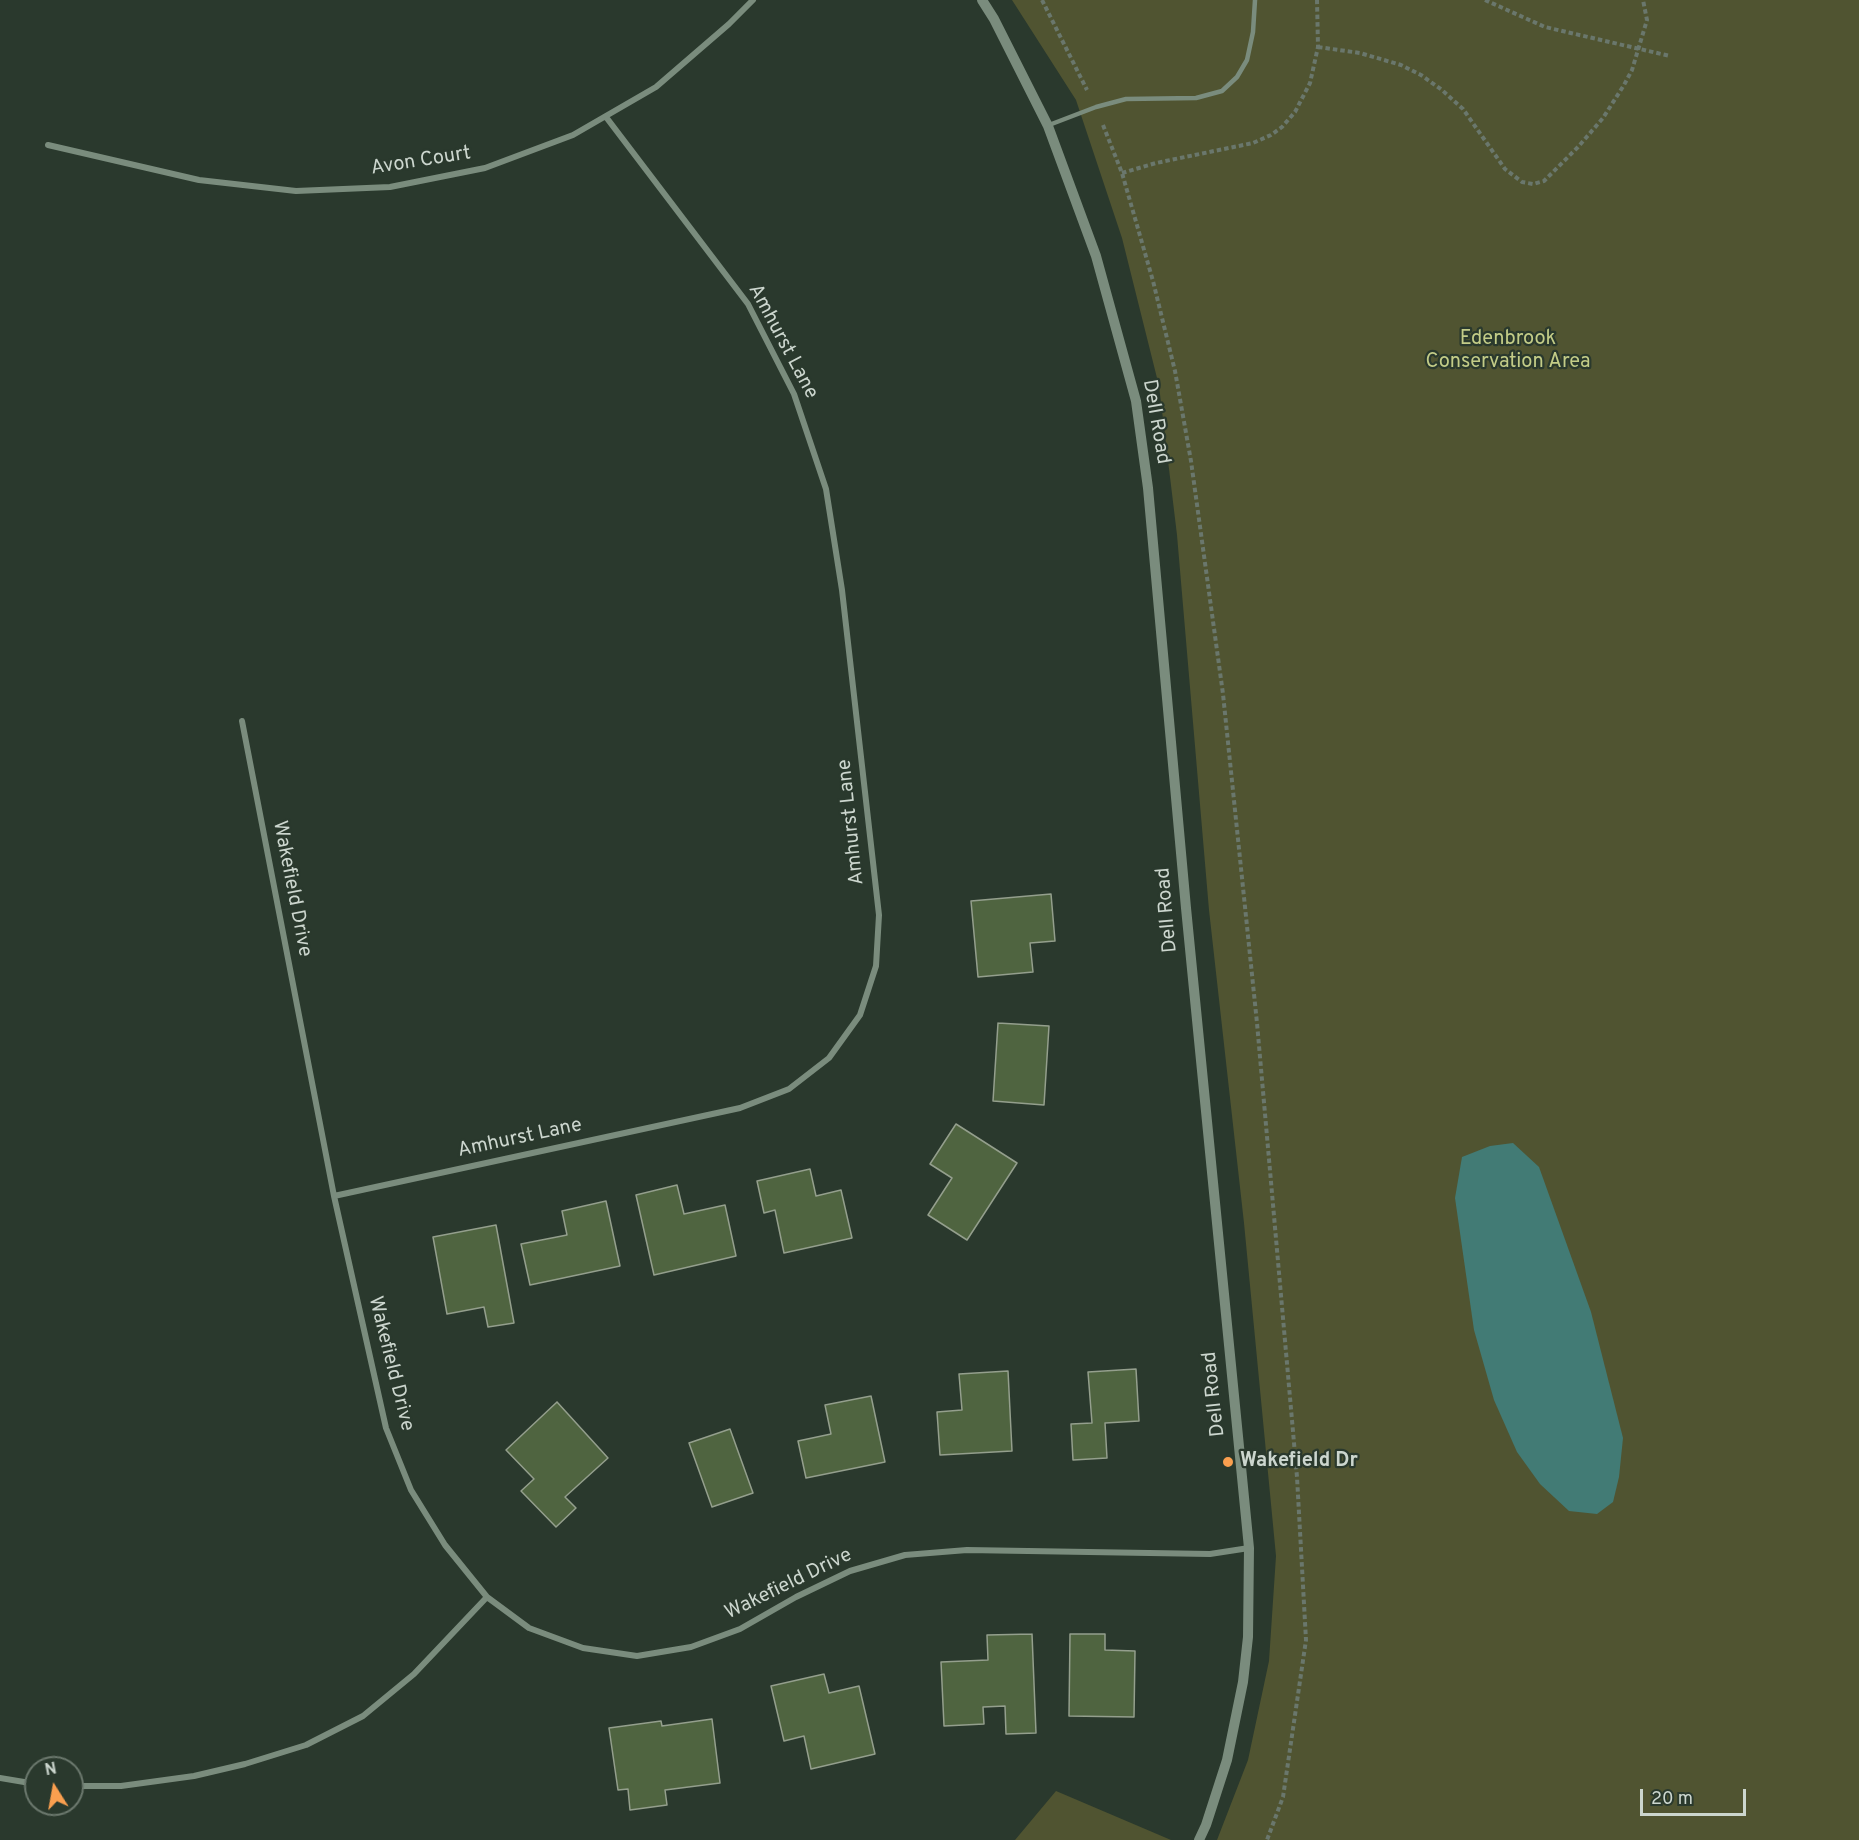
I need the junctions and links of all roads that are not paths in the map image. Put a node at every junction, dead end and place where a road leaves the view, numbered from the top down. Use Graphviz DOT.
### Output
graph roads {
  1 [pos="753,0"];
  2 [pos="982,0"];
  3 [pos="1255,0"];
  4 [pos="606,117"];
  5 [pos="1048,126"];
  6 [pos="48,145"];
  7 [pos="242,721"];
  8 [pos="334,1196"];
  9 [pos="1249,1548"];
  10 [pos="487,1597"];
  11 [pos="0,1778"];
  12 [pos="24,1782"];
  13 [pos="84,1786"];
  14 [pos="1198,1840"];
  1 -- 4 [label="street, Avon Court"];
  2 -- 5 [label="street, Dell Road"];
  3 -- 5 [label="lane"];
  4 -- 6 [label="street, Avon Court"];
  4 -- 8 [label="street, Amhurst Lane"];
  5 -- 9 [label="street, Dell Road"];
  7 -- 8 [label="street, Wakefield Drive"];
  8 -- 10 [label="street, Wakefield Drive"];
  9 -- 10 [label="street, Wakefield Drive"];
  9 -- 14 [label="street, Dell Road"];
  10 -- 13 [label="street"];
  11 -- 12 [label="street"];
}
